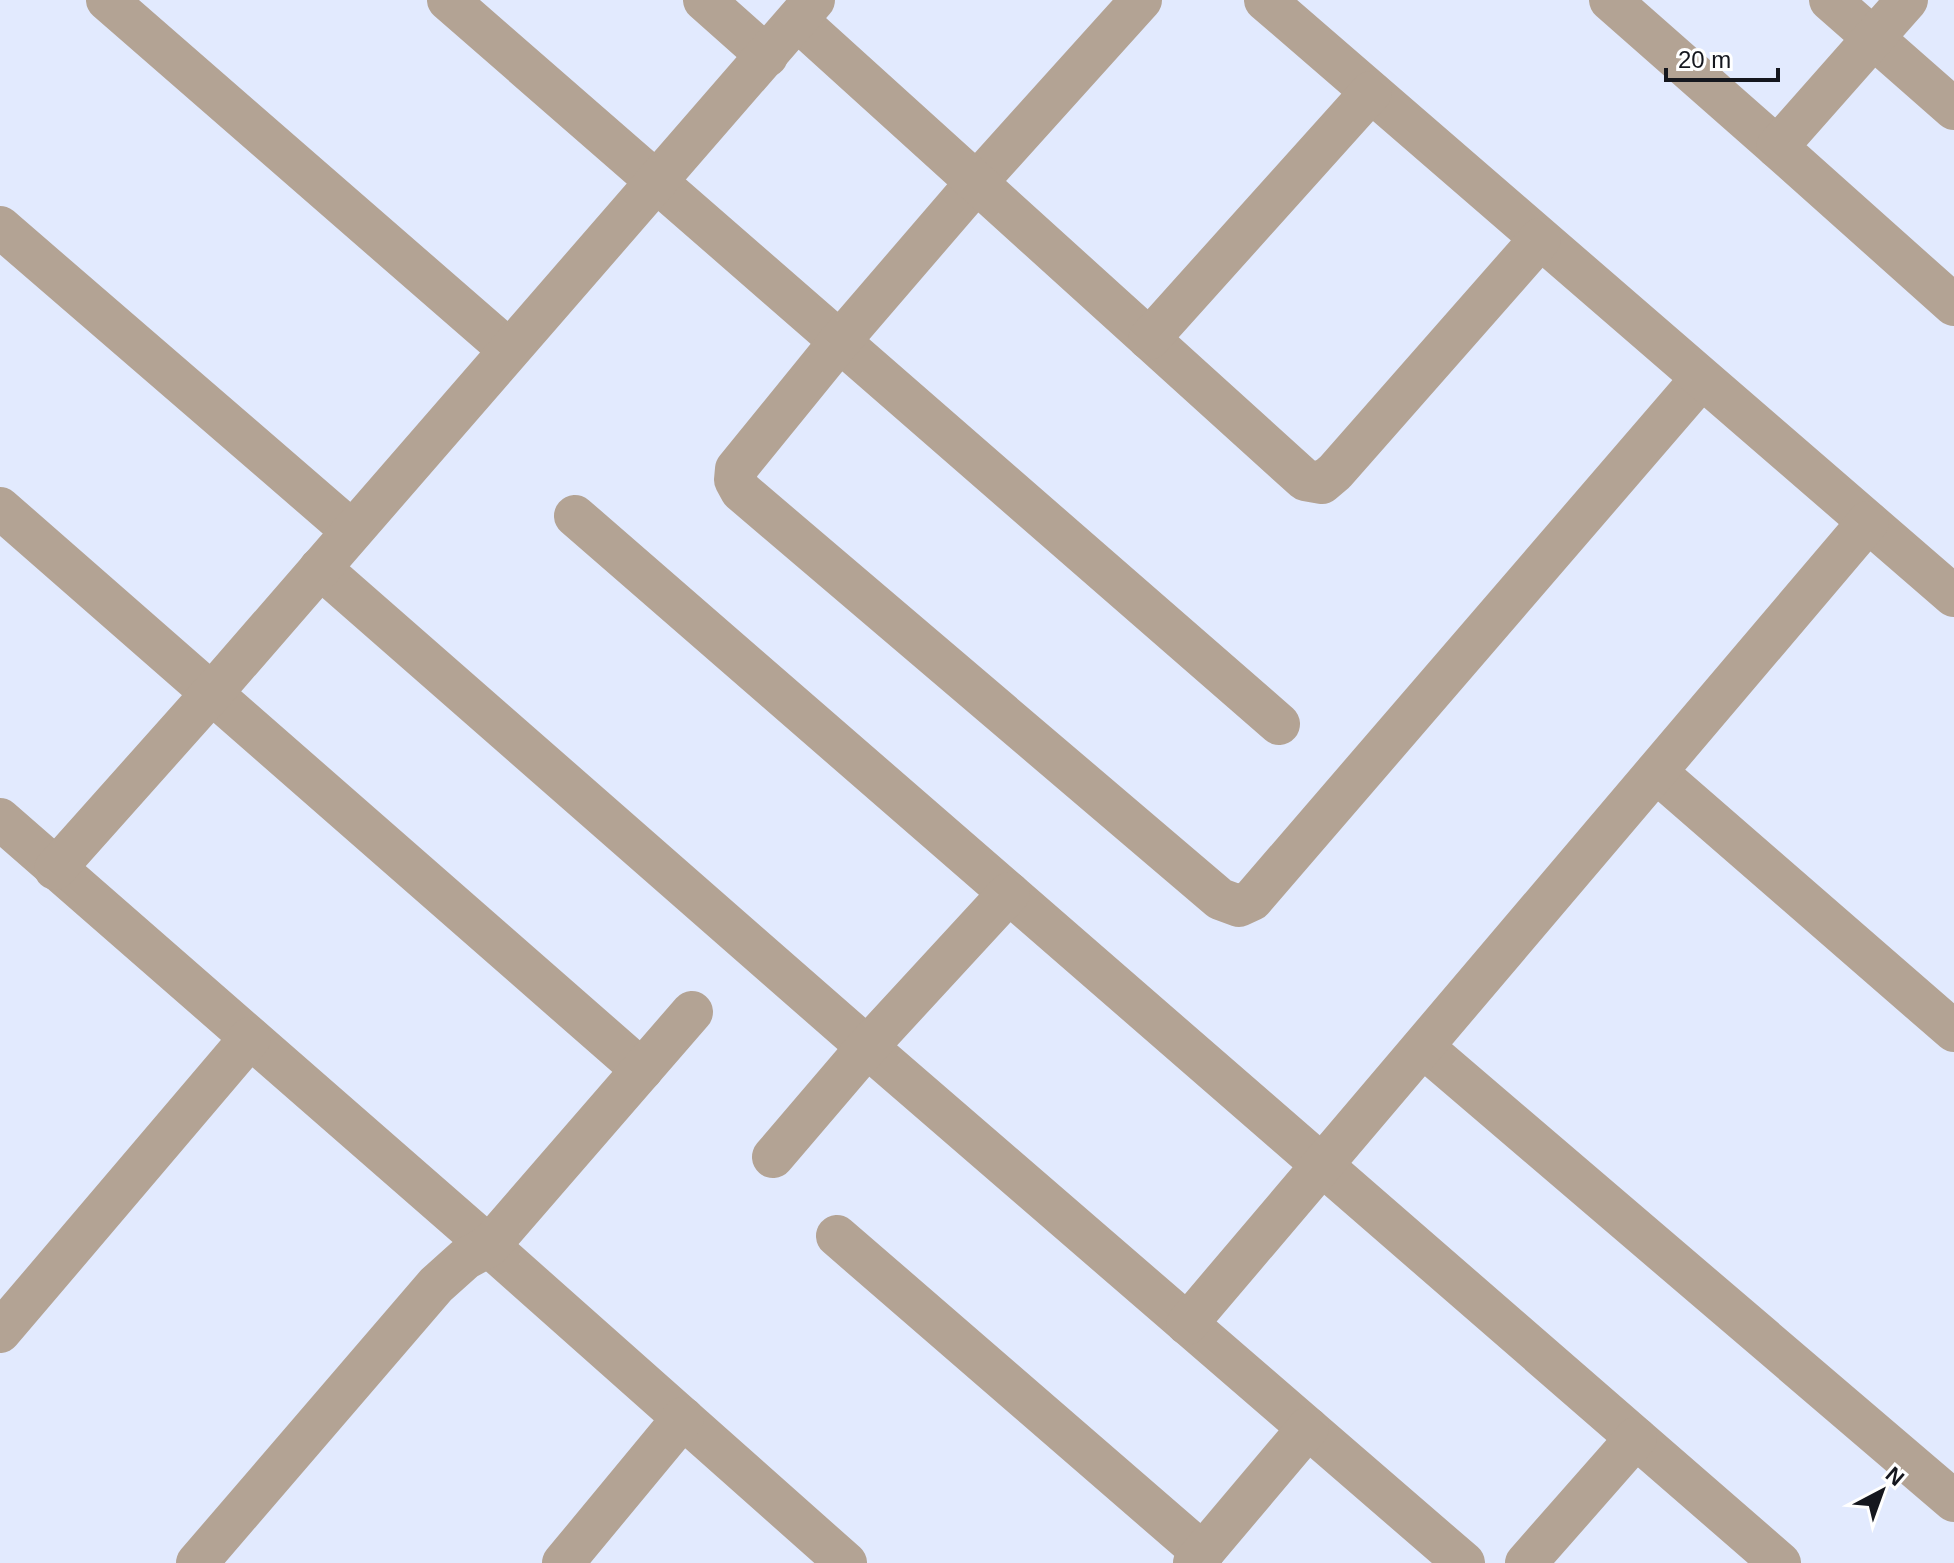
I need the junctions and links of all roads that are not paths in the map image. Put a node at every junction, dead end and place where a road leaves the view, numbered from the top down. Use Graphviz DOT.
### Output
graph roads {
  1 [pos="107,0"];
  2 [pos="448,0"];
  3 [pos="704,0"];
  4 [pos="1141,0"];
  5 [pos="1265,0"];
  6 [pos="1610,0"];
  7 [pos="1830,0"];
  8 [pos="1907,0"];
  9 [pos="805,10"];
  10 [pos="1873,38"];
  11 [pos="767,56"];
  12 [pos="1371,92"];
  13 [pos="1954,109"];
  14 [pos="1777,147"];
  15 [pos="655,180"];
  16 [pos="976,183"];
  17 [pos="0,227"];
  18 [pos="1540,239"];
  19 [pos="1954,305"];
  20 [pos="1149,339"];
  21 [pos="840,341"];
  22 [pos="509,350"];
  23 [pos="1701,379"];
  24 [pos="0,508"];
  25 [pos="575,516"];
  26 [pos="1868,522"];
  27 [pos="352,531"];
  28 [pos="320,568"];
  29 [pos="1954,596"];
  30 [pos="212,693"];
  31 [pos="1279,724"];
  32 [pos="1656,772"];
  33 [pos="0,819"];
  34 [pos="55,869"];
  35 [pos="1009,893"];
  36 [pos="692,1012"];
  37 [pos="1954,1031"];
  38 [pos="250,1038"];
  39 [pos="867,1047"];
  40 [pos="1423,1047"];
  41 [pos="642,1070"];
  42 [pos="773,1157"];
  43 [pos="1323,1166"];
  44 [pos="837,1236"];
  45 [pos="489,1246"];
  46 [pos="1187,1324"];
  47 [pos="0,1332"];
  48 [pos="683,1418"];
  49 [pos="1308,1428"];
  50 [pos="1636,1438"];
  51 [pos="1954,1501"];
  52 [pos="1198,1558"];
  53 [pos="197,1563"];
  54 [pos="563,1563"];
  55 [pos="846,1563"];
  56 [pos="1464,1563"];
  57 [pos="1526,1563"];
  58 [pos="1780,1563"];
  1 -- 22 [label="street"];
  2 -- 15 [label="street"];
  3 -- 11 [label="street"];
  4 -- 16 [label="street"];
  5 -- 12 [label="street"];
  6 -- 14 [label="street"];
  7 -- 10 [label="street"];
  8 -- 10 [label="street"];
  9 -- 11 [label="street"];
  9 -- 16 [label="street"];
  10 -- 13 [label="street"];
  10 -- 14 [label="street"];
  11 -- 15 [label="street"];
  12 -- 18 [label="street"];
  12 -- 20 [label="street"];
  14 -- 19 [label="street"];
  15 -- 21 [label="street"];
  15 -- 22 [label="street"];
  16 -- 20 [label="street"];
  16 -- 21 [label="street"];
  17 -- 27 [label="street"];
  18 -- 20 [label="street"];
  18 -- 23 [label="street"];
  21 -- 23 [label="street"];
  21 -- 31 [label="street"];
  22 -- 27 [label="street"];
  23 -- 26 [label="street"];
  24 -- 30 [label="street"];
  25 -- 35 [label="street"];
  26 -- 29 [label="street"];
  26 -- 32 [label="street"];
  27 -- 28 [label="street"];
  28 -- 30 [label="street"];
  28 -- 39 [label="street"];
  30 -- 34 [label="street"];
  30 -- 41 [label="street"];
  32 -- 37 [label="street"];
  32 -- 40 [label="street"];
  33 -- 34 [label="street"];
  34 -- 38 [label="street"];
  35 -- 39 [label="street"];
  35 -- 43 [label="street"];
  36 -- 41 [label="street"];
  38 -- 45 [label="street"];
  38 -- 47 [label="street"];
  39 -- 42 [label="street"];
  39 -- 46 [label="street"];
  40 -- 43 [label="street"];
  40 -- 51 [label="street"];
  41 -- 45 [label="street"];
  43 -- 46 [label="street"];
  43 -- 50 [label="street"];
  44 -- 52 [label="street"];
  45 -- 48 [label="street"];
  45 -- 53 [label="street"];
  46 -- 49 [label="street"];
  48 -- 54 [label="street"];
  48 -- 55 [label="street"];
  49 -- 52 [label="street"];
  49 -- 56 [label="street"];
  50 -- 57 [label="street"];
  50 -- 58 [label="street"];
}
